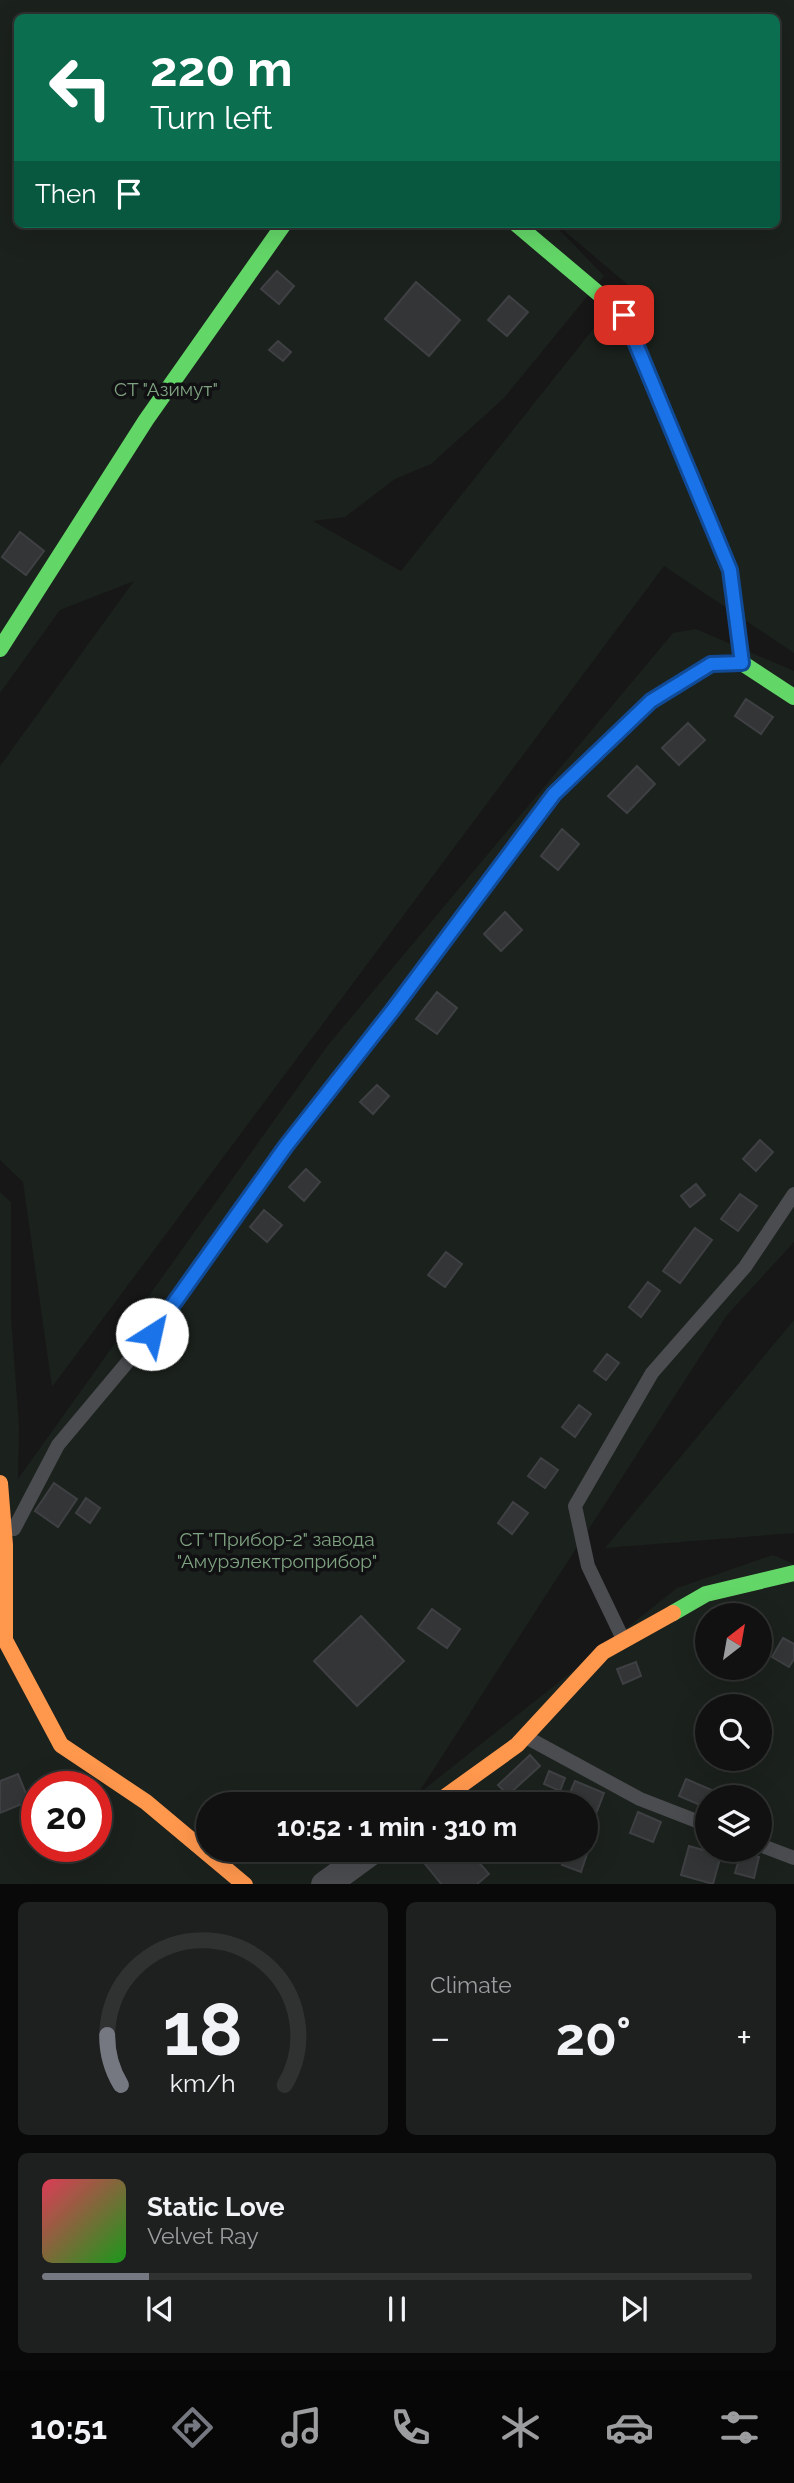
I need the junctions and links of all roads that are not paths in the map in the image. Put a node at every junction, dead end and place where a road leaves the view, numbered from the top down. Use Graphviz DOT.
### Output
graph roads {
  1 [pos="281,228"];
  2 [pos="521,228"];
  3 [pos="0,649"];
  4 [pos="742,663"];
  5 [pos="794,697"];
  6 [pos="794,1194"];
  7 [pos="0,1483"];
  8 [pos="5,1545"];
  9 [pos="794,1573"];
  10 [pos="623,1640"];
  11 [pos="524,1737"];
  12 [pos="451,1792"];
  13 [pos="695,1820"];
  14 [pos="772,1850"];
  15 [pos="794,1858"];
  16 [pos="357,1862"];
  17 [pos="244,1884"];
  18 [pos="326,1884"];
  1 -- 3 [label="street"];
  2 -- 4 [label="street"];
  4 -- 5 [label="street"];
  4 -- 8 [label="lane"];
  6 -- 10 [label="lane"];
  7 -- 8 [label="street"];
  8 -- 17 [label="street"];
  9 -- 10 [label="street"];
  10 -- 11 [label="street"];
  11 -- 12 [label="street"];
  11 -- 13 [label="lane"];
  14 -- 15 [label="lane"];
  16 -- 18 [label="street"];
}
